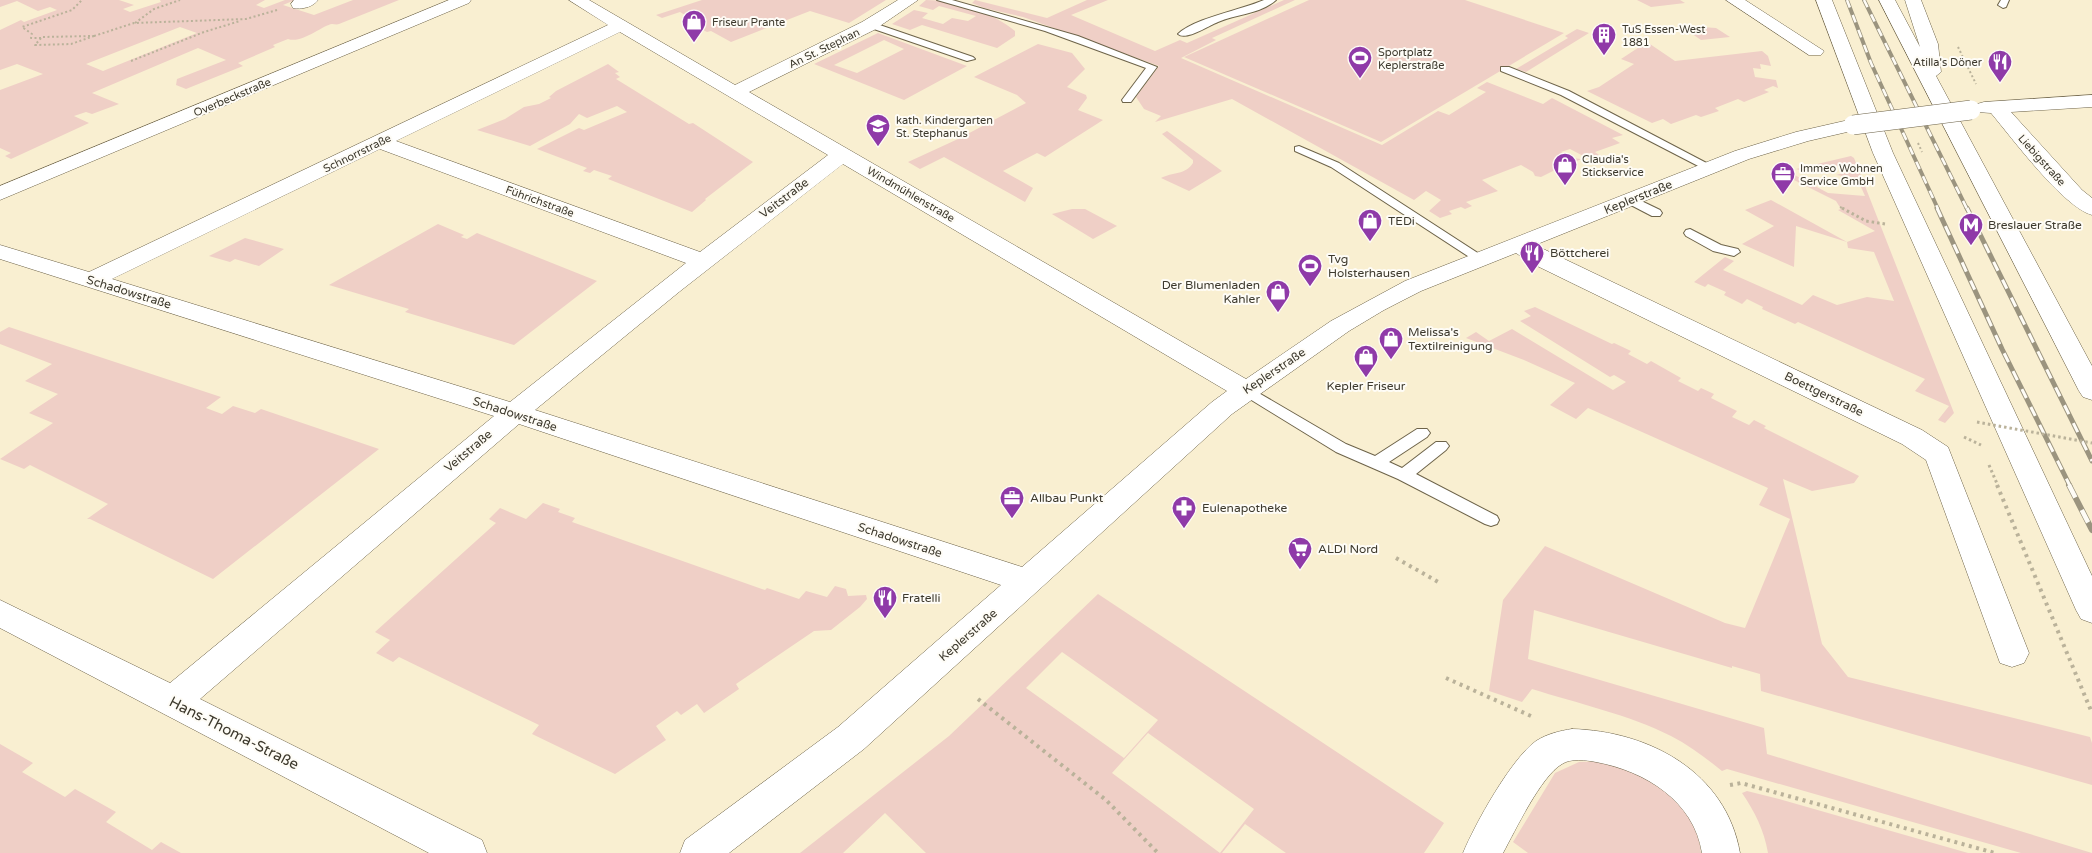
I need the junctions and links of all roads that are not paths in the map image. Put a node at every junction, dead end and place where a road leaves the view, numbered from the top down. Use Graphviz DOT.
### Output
graph roads {
  1 [pos="463,0"];
  2 [pos="577,0"];
  3 [pos="910,0"];
  4 [pos="941,0"];
  5 [pos="1272,0"];
  6 [pos="1734,0"];
  7 [pos="1824,0"];
  8 [pos="1886,0"];
  9 [pos="1913,0"];
  10 [pos="871,25"];
  11 [pos="622,26"];
  12 [pos="1184,34"];
  13 [pos="1815,51"];
  14 [pos="970,59"];
  15 [pos="1504,69"];
  16 [pos="1934,91"];
  17 [pos="735,92"];
  18 [pos="1127,100"];
  19 [pos="2092,101"];
  20 [pos="1996,107"];
  21 [pos="380,142"];
  22 [pos="1299,149"];
  23 [pos="842,155"];
  24 [pos="1710,168"];
  25 [pos="0,194"];
  26 [pos="1631,200"];
  27 [pos="2092,208"];
  28 [pos="1656,214"];
  29 [pos="1690,233"];
  30 [pos="1517,244"];
  31 [pos="0,252"];
  32 [pos="1734,252"];
  33 [pos="1481,259"];
  34 [pos="701,260"];
  35 [pos="92,280"];
  36 [pos="1246,390"];
  37 [pos="2092,391"];
  38 [pos="514,413"];
  39 [pos="1422,433"];
  40 [pos="1441,446"];
  41 [pos="1376,463"];
  42 [pos="1404,475"];
  43 [pos="1491,520"];
  44 [pos="1029,582"];
  45 [pos="2092,610"];
  46 [pos="0,613"];
  47 [pos="2012,653"];
  48 [pos="173,701"];
  49 [pos="468,853"];
  50 [pos="699,853"];
  51 [pos="1482,853"];
  52 [pos="1721,853"];
  1 -- 25 [label="main road, Overbeckstraße"];
  2 -- 11 [label="main road, Windmühlenstraße"];
  3 -- 10 [label="main road, An St. Stephan"];
  4 -- 18 [label="lane"];
  5 -- 12 [label="lane"];
  6 -- 13 [label="main road"];
  7 -- 45 [label="main road"];
  8 -- 16 [label="main road"];
  9 -- 16 [label="main road"];
  10 -- 14 [label="lane"];
  10 -- 17 [label="main road, An St. Stephan"];
  11 -- 17 [label="main road, Windmühlenstraße"];
  11 -- 21 [label="main road, Schnorrstraße"];
  15 -- 24 [label="lane"];
  16 -- 37 [label="main road"];
  17 -- 23 [label="main road, Windmühlenstraße"];
  19 -- 20 [label="main road"];
  20 -- 24 [label="main road, Keplerstraße, bridge"];
  20 -- 27 [label="main road, Liebigstraße"];
  21 -- 34 [label="main road, Führichstraße"];
  21 -- 35 [label="main road, Schnorrstraße"];
  22 -- 33 [label="lane"];
  23 -- 34 [label="main road, Veitstraße"];
  23 -- 36 [label="main road, Windmühlenstraße"];
  24 -- 26 [label="main road, Keplerstraße"];
  26 -- 28 [label="lane"];
  26 -- 30 [label="main road, Keplerstraße"];
  29 -- 32 [label="lane"];
  30 -- 33 [label="main road, Keplerstraße"];
  30 -- 47 [label="main road, Boettgerstraße"];
  31 -- 35 [label="main road, Schadowstraße"];
  33 -- 36 [label="main road, Keplerstraße"];
  34 -- 38 [label="main road, Veitstraße"];
  35 -- 38 [label="main road, Schadowstraße"];
  36 -- 41 [label="lane"];
  36 -- 44 [label="main road, Keplerstraße"];
  38 -- 44 [label="main road, Schadowstraße"];
  38 -- 48 [label="main road, Veitstraße"];
  39 -- 41 [label="lane"];
  40 -- 42 [label="lane"];
  41 -- 42 [label="lane"];
  42 -- 43 [label="lane"];
  44 -- 50 [label="main road, Keplerstraße"];
  46 -- 48 [label="main road, Hans-Thoma-Straße"];
  48 -- 49 [label="main road, Hans-Thoma-Straße"];
  51 -- 52 [label="main road"];
}
